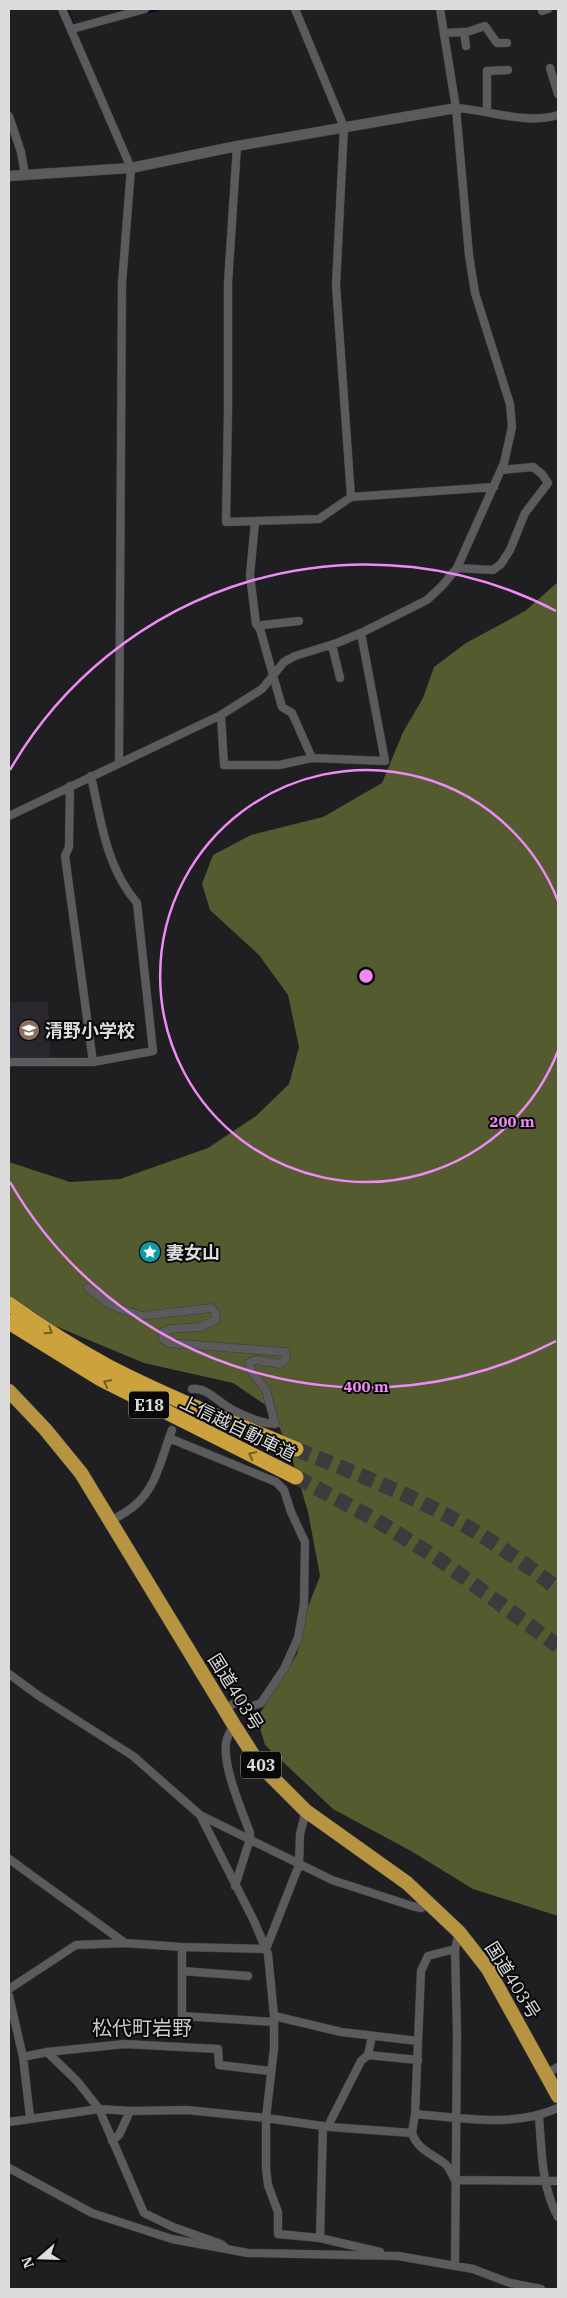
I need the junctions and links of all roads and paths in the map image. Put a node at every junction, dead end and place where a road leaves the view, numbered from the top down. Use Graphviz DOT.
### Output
graph roads {
  1 [pos="62,9"];
  2 [pos="145,9"];
  3 [pos="295,9"];
  4 [pos="440,9"];
  5 [pos="72,29"];
  6 [pos="444,33"];
  7 [pos="464,33"];
  8 [pos="507,43"];
  9 [pos="466,46"];
  10 [pos="550,68"];
  11 [pos="508,70"];
  12 [pos="558,94"];
  13 [pos="456,108"];
  14 [pos="487,112"];
  15 [pos="558,115"];
  16 [pos="9,116"];
  17 [pos="344,127"];
  18 [pos="237,146"];
  19 [pos="130,168"];
  20 [pos="25,175"];
  21 [pos="9,176"];
  22 [pos="501,470"];
  23 [pos="494,487"];
  24 [pos="351,497"];
  25 [pos="255,522"];
  26 [pos="456,568"];
  27 [pos="299,621"];
  28 [pos="260,629"];
  29 [pos="361,633"];
  30 [pos="332,645"];
  31 [pos="275,675"];
  32 [pos="340,678"];
  33 [pos="221,715"];
  34 [pos="312,758"];
  35 [pos="119,763"];
  36 [pos="90,776"];
  37 [pos="70,786"];
  38 [pos="9,816"];
  39 [pos="9,1062"];
  40 [pos="93,1062"];
  41 [pos="88,1288"];
  42 [pos="9,1304"];
  43 [pos="9,1322"];
  44 [pos="192,1389"];
  45 [pos="9,1391"];
  46 [pos="172,1430"];
  47 [pos="169,1438"];
  48 [pos="296,1449"];
  49 [pos="296,1477"];
  50 [pos="112,1521"];
  51 [pos="9,1674"];
  52 [pos="224,1709"];
  53 [pos="234,1725"];
  54 [pos="306,1812"];
  55 [pos="200,1815"];
  56 [pos="250,1839"];
  57 [pos="9,1859"];
  58 [pos="299,1865"];
  59 [pos="235,1886"];
  60 [pos="428,1902"];
  61 [pos="459,1932"];
  62 [pos="125,1943"];
  63 [pos="182,1947"];
  64 [pos="266,1948"];
  65 [pos="455,1949"];
  66 [pos="182,1971"];
  67 [pos="248,1976"];
  68 [pos="9,1989"];
  69 [pos="9,1996"];
  70 [pos="182,2016"];
  71 [pos="274,2019"];
  72 [pos="182,2027"];
  73 [pos="372,2036"];
  74 [pos="418,2041"];
  75 [pos="47,2052"];
  76 [pos="368,2054"];
  77 [pos="23,2057"];
  78 [pos="418,2060"];
  79 [pos="270,2071"];
  80 [pos="552,2071"];
  81 [pos="558,2096"];
  82 [pos="558,2108"];
  83 [pos="99,2109"];
  84 [pos="130,2111"];
  85 [pos="415,2114"];
  86 [pos="30,2117"];
  87 [pos="456,2117"];
  88 [pos="539,2117"];
  89 [pos="266,2118"];
  90 [pos="9,2122"];
  91 [pos="327,2127"];
  92 [pos="412,2133"];
  93 [pos="112,2141"];
  94 [pos="9,2168"];
  95 [pos="455,2180"];
  96 [pos="544,2181"];
  97 [pos="558,2181"];
  98 [pos="558,2216"];
  99 [pos="320,2238"];
  100 [pos="227,2250"];
  101 [pos="398,2256"];
  102 [pos="455,2266"];
  103 [pos="542,2289"];
  1 -- 5 [label="street"];
  2 -- 5 [label="street"];
  3 -- 17 [label="street"];
  4 -- 6 [label="street"];
  5 -- 19 [label="street"];
  6 -- 7 [label="street"];
  6 -- 13 [label="street"];
  7 -- 8 [label="street"];
  7 -- 9 [label="street"];
  10 -- 12 [label="street"];
  11 -- 14 [label="street"];
  13 -- 14 [label="street"];
  13 -- 17 [label="street"];
  13 -- 22 [label="street"];
  14 -- 15 [label="street"];
  16 -- 20 [label="street"];
  17 -- 18 [label="street"];
  17 -- 24 [label="street"];
  18 -- 19 [label="street"];
  18 -- 25 [label="street"];
  19 -- 20 [label="street"];
  19 -- 35 [label="street"];
  20 -- 21 [label="street"];
  22 -- 23 [label="street"];
  22 -- 26 [label="street"];
  23 -- 24 [label="street"];
  23 -- 26 [label="street"];
  24 -- 25 [label="street"];
  25 -- 28 [label="street"];
  26 -- 29 [label="street"];
  27 -- 28 [label="street"];
  28 -- 31 [label="street"];
  29 -- 30 [label="street"];
  29 -- 34 [label="street"];
  30 -- 31 [label="street"];
  30 -- 32 [label="street"];
  31 -- 33 [label="street"];
  31 -- 34 [label="street"];
  33 -- 34 [label="street"];
  33 -- 35 [label="street"];
  35 -- 36 [label="street"];
  36 -- 37 [label="street"];
  36 -- 40 [label="street"];
  37 -- 38 [label="street"];
  37 -- 40 [label="street"];
  39 -- 40 [label="street"];
  41 -- 44 [label="street"];
  42 -- 48 [label="highway, 上信越自動車道 / E18, one-way"];
  49 -- 43 [label="highway, 上信越自動車道 / E18, one-way"];
  45 -- 50 [label="highway, 国道403号 / 403"];
  46 -- 47 [label="street"];
  47 -- 50 [label="street"];
  47 -- 52 [label="street"];
  50 -- 52 [label="highway, 国道403号 / 403"];
  51 -- 55 [label="street"];
  52 -- 53 [label="highway, 国道403号 / 403"];
  53 -- 54 [label="highway, 国道403号 / 403"];
  53 -- 56 [label="street"];
  54 -- 58 [label="street"];
  54 -- 60 [label="highway, 国道403号 / 403"];
  55 -- 56 [label="street"];
  55 -- 59 [label="street"];
  56 -- 58 [label="street"];
  56 -- 59 [label="street"];
  57 -- 62 [label="street"];
  58 -- 60 [label="street"];
  58 -- 64 [label="street"];
  59 -- 64 [label="street"];
  60 -- 61 [label="highway, 国道403号 / 403"];
  61 -- 65 [label="street"];
  61 -- 80 [label="highway, 国道403号 / 403"];
  62 -- 63 [label="street"];
  62 -- 68 [label="street"];
  63 -- 64 [label="street"];
  63 -- 66 [label="street"];
  64 -- 71 [label="street"];
  65 -- 74 [label="street"];
  65 -- 87 [label="street"];
  66 -- 67 [label="street"];
  66 -- 70 [label="street"];
  69 -- 77 [label="street"];
  70 -- 71 [label="street"];
  70 -- 72 [label="street"];
  71 -- 73 [label="street"];
  71 -- 79 [label="street"];
  73 -- 74 [label="street"];
  73 -- 76 [label="street"];
  74 -- 78 [label="street"];
  75 -- 77 [label="street"];
  75 -- 79 [label="street"];
  75 -- 83 [label="street"];
  76 -- 78 [label="street"];
  76 -- 91 [label="street"];
  77 -- 86 [label="street"];
  78 -- 85 [label="street"];
  79 -- 89 [label="street"];
  80 -- 81 [label="highway, 国道403号 / 403"];
  82 -- 88 [label="street"];
  83 -- 84 [label="street"];
  83 -- 86 [label="street"];
  83 -- 93 [label="street"];
  84 -- 89 [label="street"];
  84 -- 93 [label="street"];
  85 -- 87 [label="street"];
  85 -- 92 [label="street"];
  86 -- 90 [label="street"];
  87 -- 88 [label="street"];
  87 -- 95 [label="street"];
  88 -- 96 [label="street"];
  89 -- 91 [label="street"];
  89 -- 99 [label="street"];
  91 -- 92 [label="street"];
  91 -- 99 [label="street"];
  92 -- 95 [label="street"];
  93 -- 100 [label="street"];
  94 -- 100 [label="street"];
  95 -- 96 [label="street"];
  95 -- 102 [label="street"];
  96 -- 97 [label="street"];
  96 -- 98 [label="street"];
  99 -- 101 [label="street"];
  100 -- 101 [label="street"];
  101 -- 102 [label="street"];
  102 -- 103 [label="street"];
}
